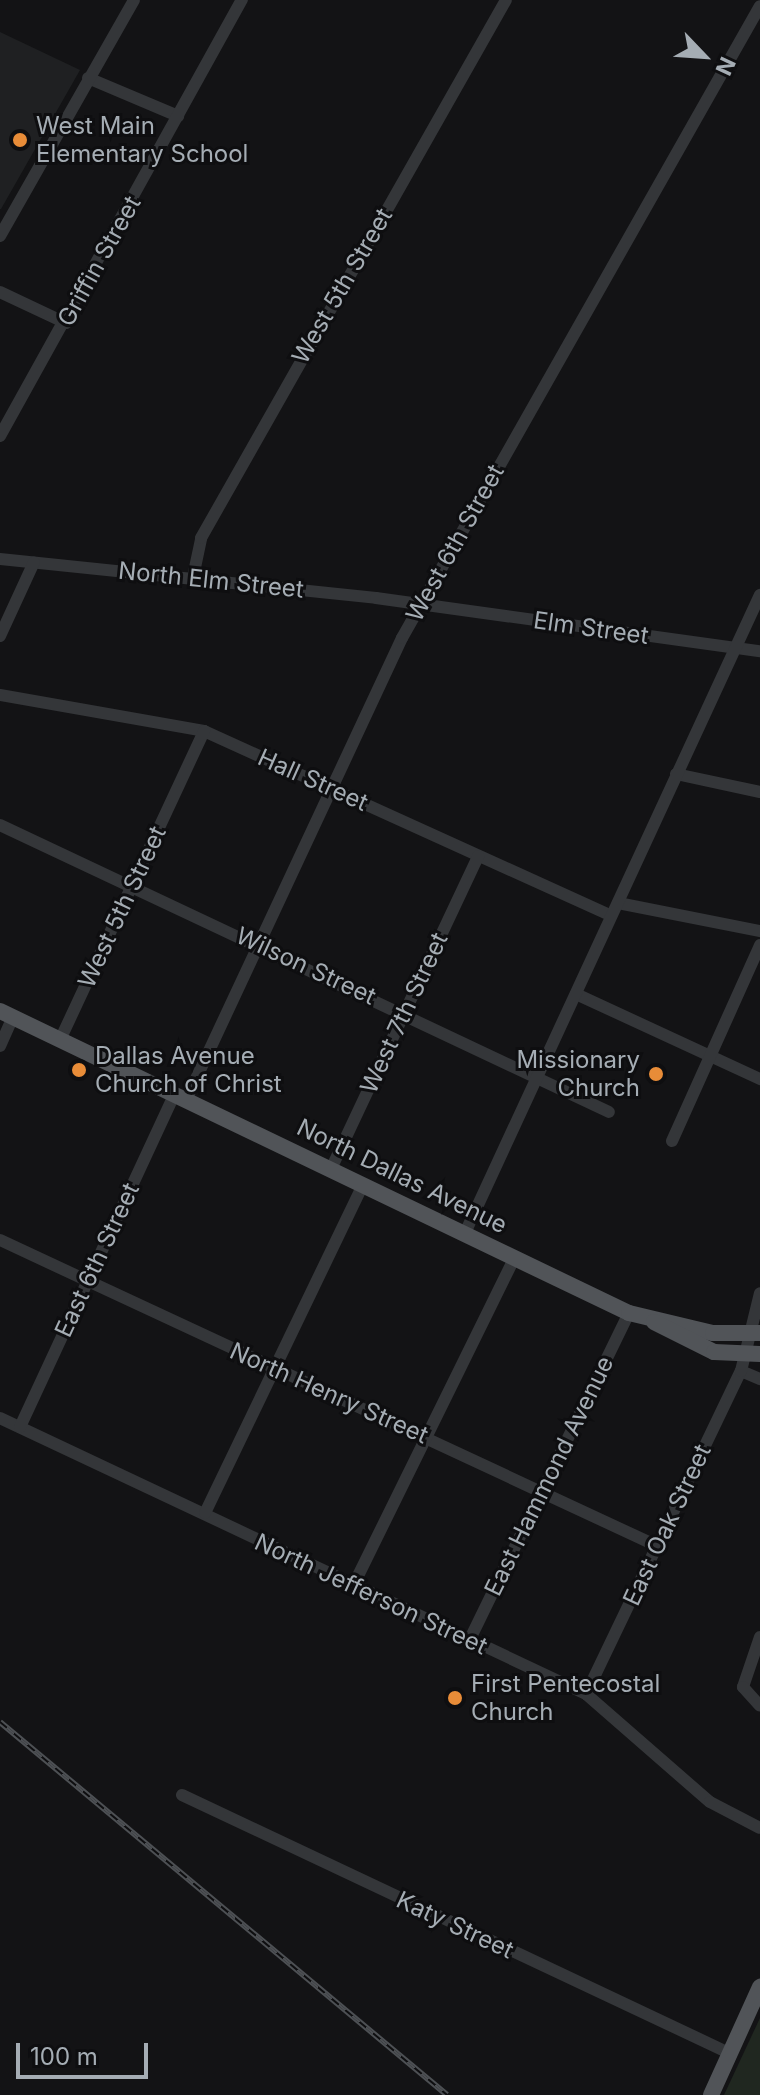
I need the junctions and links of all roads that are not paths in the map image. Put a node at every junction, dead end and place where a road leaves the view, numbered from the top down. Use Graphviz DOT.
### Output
graph roads {
  1 [pos="134,0"];
  2 [pos="242,0"];
  3 [pos="506,0"];
  4 [pos="760,6"];
  5 [pos="88,78"];
  6 [pos="178,116"];
  7 [pos="0,236"];
  8 [pos="0,292"];
  9 [pos="66,323"];
  10 [pos="0,436"];
  11 [pos="0,559"];
  12 [pos="34,562"];
  13 [pos="193,577"];
  14 [pos="760,595"];
  15 [pos="421,604"];
  16 [pos="0,636"];
  17 [pos="735,648"];
  18 [pos="760,651"];
  19 [pos="0,695"];
  20 [pos="204,731"];
  21 [pos="676,774"];
  22 [pos="331,787"];
  23 [pos="760,792"];
  24 [pos="0,825"];
  25 [pos="478,856"];
  26 [pos="132,887"];
  27 [pos="618,903"];
  28 [pos="611,916"];
  29 [pos="760,931"];
  30 [pos="257,943"];
  31 [pos="760,945"];
  32 [pos="576,994"];
  33 [pos="405,1012"];
  34 [pos="7,1014"];
  35 [pos="60,1040"];
  36 [pos="0,1046"];
  37 [pos="708,1054"];
  38 [pos="538,1077"];
  39 [pos="760,1079"];
  40 [pos="181,1095"];
  41 [pos="609,1112"];
  42 [pos="672,1141"];
  43 [pos="331,1169"];
  44 [pos="363,1185"];
  45 [pos="465,1233"];
  46 [pos="0,1240"];
  47 [pos="515,1257"];
  48 [pos="87,1282"];
  49 [pos="758,1300"];
  50 [pos="629,1313"];
  51 [pos="654,1322"];
  52 [pos="754,1334"];
  53 [pos="749,1360"];
  54 [pos="276,1369"];
  55 [pos="760,1379"];
  56 [pos="0,1418"];
  57 [pos="20,1427"];
  58 [pos="426,1437"];
  59 [pos="541,1489"];
  60 [pos="205,1513"];
  61 [pos="657,1546"];
  62 [pos="354,1584"];
  63 [pos="760,1637"];
  64 [pos="470,1639"];
  65 [pos="586,1694"];
  66 [pos="760,1706"];
  67 [pos="182,1795"];
  68 [pos="760,1828"];
  69 [pos="760,1987"];
  70 [pos="729,2053"];
  71 [pos="711,2095"];
  1 -- 5 [label="street"];
  2 -- 6 [label="street, Griffin Street"];
  3 -- 13 [label="street, West 5th Street"];
  4 -- 15 [label="street, West 6th Street"];
  5 -- 6 [label="street"];
  5 -- 7 [label="street"];
  6 -- 9 [label="street, Griffin Street"];
  8 -- 9 [label="street"];
  9 -- 10 [label="street, Griffin Street"];
  11 -- 12 [label="street, North Elm Street"];
  12 -- 13 [label="street, North Elm Street"];
  12 -- 16 [label="street"];
  13 -- 15 [label="street, North Elm Street"];
  14 -- 17 [label="street"];
  15 -- 17 [label="street, Elm Street"];
  15 -- 22 [label="street, West 6th Street"];
  17 -- 18 [label="street, Elm Street"];
  17 -- 21 [label="street"];
  19 -- 20 [label="street, Hall Street"];
  20 -- 22 [label="street, Hall Street"];
  20 -- 26 [label="street, West 5th Street"];
  21 -- 23 [label="street"];
  21 -- 27 [label="street"];
  22 -- 25 [label="street, Hall Street"];
  22 -- 30 [label="street, West 6th Street"];
  24 -- 26 [label="street, Wilson Street"];
  25 -- 28 [label="street, Hall Street"];
  25 -- 33 [label="street, West 7th Street"];
  26 -- 30 [label="street, Wilson Street"];
  26 -- 35 [label="street, West 5th Street"];
  27 -- 28 [label="street"];
  27 -- 29 [label="street"];
  28 -- 32 [label="street"];
  30 -- 33 [label="street, Wilson Street"];
  30 -- 40 [label="street, West 6th Street"];
  31 -- 37 [label="street"];
  32 -- 37 [label="street"];
  32 -- 38 [label="street"];
  33 -- 38 [label="street, Wilson Street"];
  33 -- 43 [label="street, West 7th Street"];
  34 -- 35 [label="main road, North Dallas Avenue"];
  34 -- 36 [label="street"];
  35 -- 40 [label="main road, North Dallas Avenue"];
  37 -- 39 [label="street"];
  37 -- 42 [label="street"];
  38 -- 41 [label="street, Wilson Street"];
  38 -- 45 [label="street"];
  40 -- 43 [label="main road, North Dallas Avenue"];
  40 -- 48 [label="street, East 6th Street"];
  43 -- 44 [label="main road, North Dallas Avenue"];
  44 -- 45 [label="main road, North Dallas Avenue"];
  44 -- 54 [label="street"];
  45 -- 47 [label="main road, North Dallas Avenue"];
  46 -- 48 [label="street, North Henry Street"];
  47 -- 50 [label="main road, North Dallas Avenue"];
  47 -- 58 [label="street"];
  48 -- 54 [label="street, North Henry Street"];
  48 -- 57 [label="street, East 6th Street"];
  49 -- 52 [label="street"];
  50 -- 51 [label="main road, North Dallas Avenue"];
  50 -- 59 [label="street, East Hammond Avenue"];
  51 -- 52 [label="main road, North Dallas Avenue"];
  51 -- 53 [label="main road, North Dallas Avenue"];
  52 -- 53 [label="street"];
  53 -- 55 [label="street"];
  53 -- 61 [label="street, East Oak Street"];
  54 -- 58 [label="street, North Henry Street"];
  54 -- 60 [label="street"];
  56 -- 57 [label="street, North Jefferson Street"];
  57 -- 60 [label="street, North Jefferson Street"];
  58 -- 59 [label="street, North Henry Street"];
  58 -- 62 [label="street"];
  59 -- 61 [label="street, North Henry Street"];
  59 -- 64 [label="street, East Hammond Avenue"];
  60 -- 62 [label="street, North Jefferson Street"];
  61 -- 65 [label="street, East Oak Street"];
  62 -- 64 [label="street, North Jefferson Street"];
  63 -- 66 [label="street"];
  64 -- 65 [label="street, North Jefferson Street"];
  65 -- 68 [label="street, North Jefferson Street"];
  67 -- 70 [label="street, Katy Street"];
  69 -- 70 [label="main road"];
  70 -- 71 [label="main road"];
}
